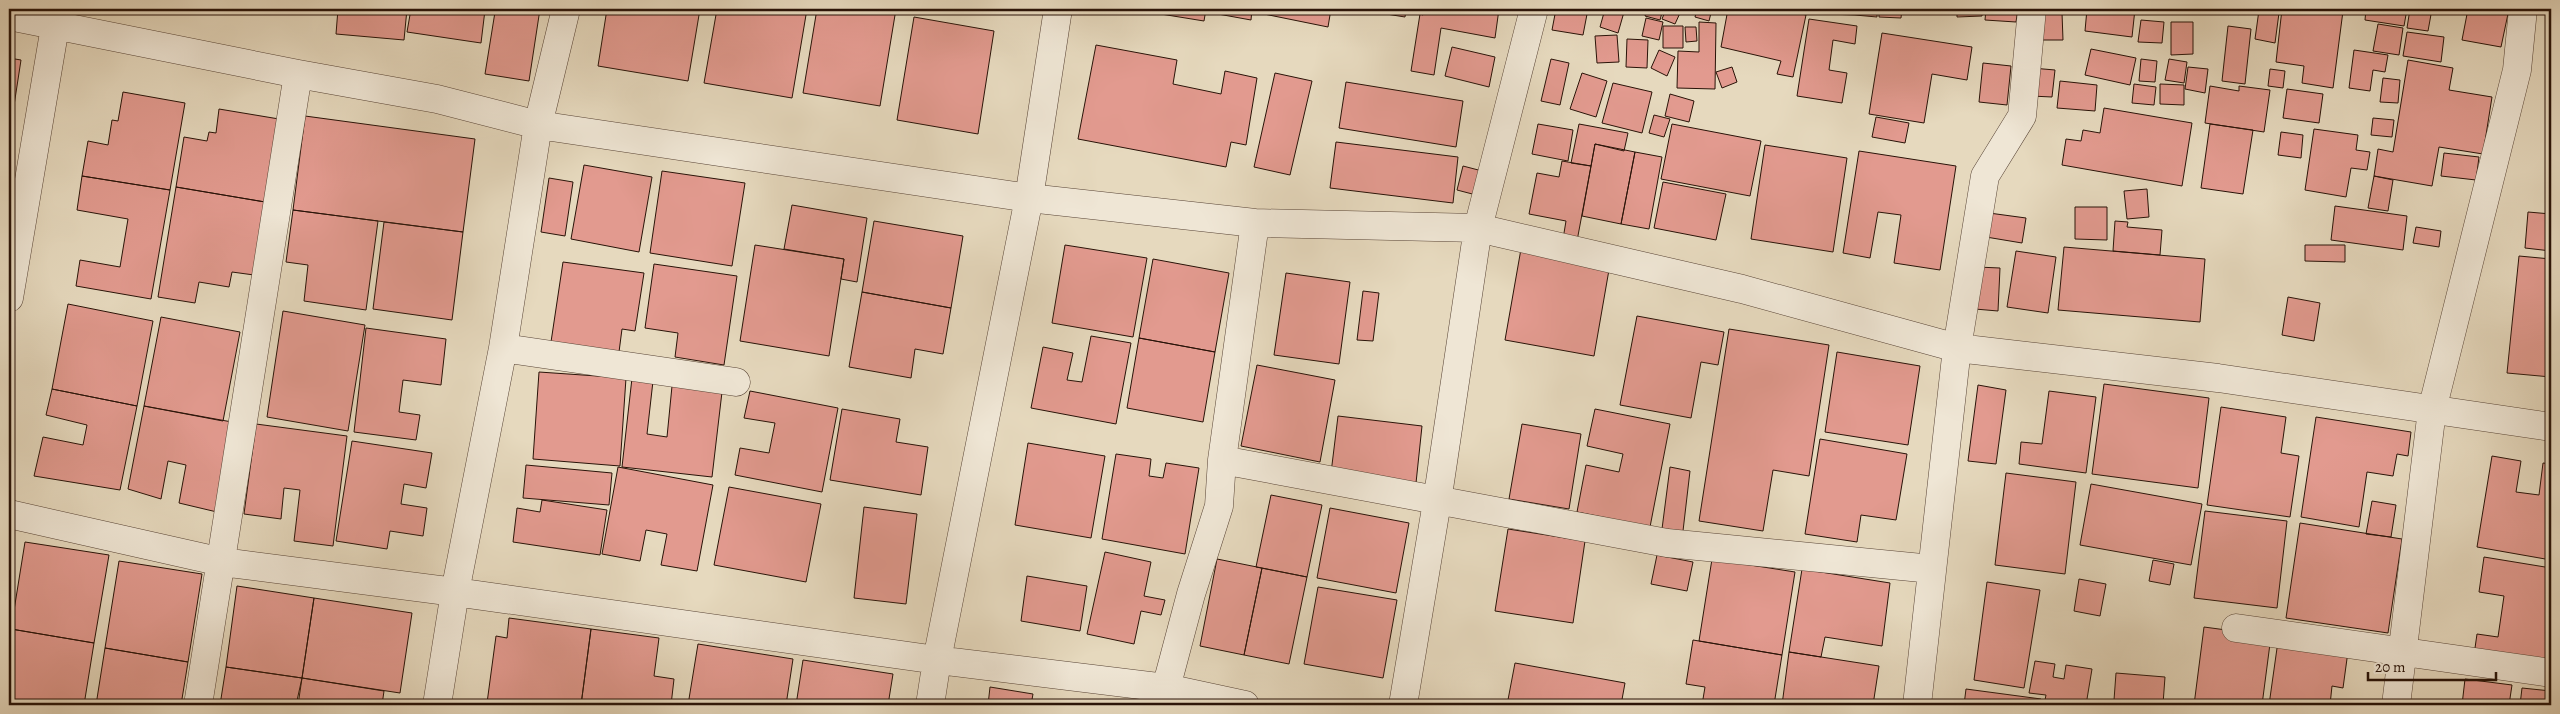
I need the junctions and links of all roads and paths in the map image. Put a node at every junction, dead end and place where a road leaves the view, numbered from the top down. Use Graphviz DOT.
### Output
graph roads {
  1 [pos="566,9"];
  2 [pos="1058,9"];
  3 [pos="1534,9"];
  4 [pos="2032,9"];
  5 [pos="2523,9"];
  6 [pos="9,16"];
  7 [pos="56,16"];
  8 [pos="298,74"];
  9 [pos="538,125"];
  10 [pos="1029,198"];
  11 [pos="1255,223"];
  12 [pos="1478,228"];
  13 [pos="10,281"];
  14 [pos="503,348"];
  15 [pos="1957,348"];
  16 [pos="736,382"];
  17 [pos="2432,410"];
  18 [pos="2551,427"];
  19 [pos="1222,460"];
  20 [pos="1437,502"];
  21 [pos="9,514"];
  22 [pos="222,562"];
  23 [pos="1932,569"];
  24 [pos="455,592"];
  25 [pos="2236,628"];
  26 [pos="2402,654"];
  27 [pos="936,660"];
  28 [pos="2551,673"];
  29 [pos="1167,696"];
  30 [pos="198,705"];
  31 [pos="437,705"];
  32 [pos="930,705"];
  33 [pos="1245,705"];
  34 [pos="1403,705"];
  35 [pos="1917,705"];
  36 [pos="2396,705"];
  1 -- 9 [label="street"];
  2 -- 10 [label="street"];
  3 -- 12 [label="street"];
  4 -- 15 [label="street"];
  5 -- 17 [label="street"];
  6 -- 7 [label="street"];
  7 -- 8 [label="street"];
  7 -- 13 [label="street"];
  8 -- 9 [label="street"];
  8 -- 22 [label="street"];
  9 -- 10 [label="street"];
  9 -- 14 [label="street"];
  10 -- 11 [label="street"];
  10 -- 27 [label="street"];
  11 -- 12 [label="street"];
  11 -- 19 [label="street"];
  12 -- 15 [label="street"];
  12 -- 20 [label="street"];
  14 -- 16 [label="street"];
  14 -- 24 [label="street"];
  15 -- 17 [label="street"];
  15 -- 23 [label="street"];
  17 -- 18 [label="street"];
  17 -- 26 [label="street"];
  19 -- 20 [label="street"];
  19 -- 29 [label="street"];
  20 -- 23 [label="street"];
  20 -- 34 [label="street"];
  21 -- 22 [label="street"];
  22 -- 24 [label="street"];
  22 -- 30 [label="street"];
  23 -- 35 [label="street"];
  24 -- 27 [label="street"];
  24 -- 31 [label="street"];
  25 -- 26 [label="street"];
  26 -- 28 [label="street"];
  26 -- 36 [label="street"];
  27 -- 29 [label="street"];
  27 -- 32 [label="street"];
  29 -- 33 [label="street"];
}
